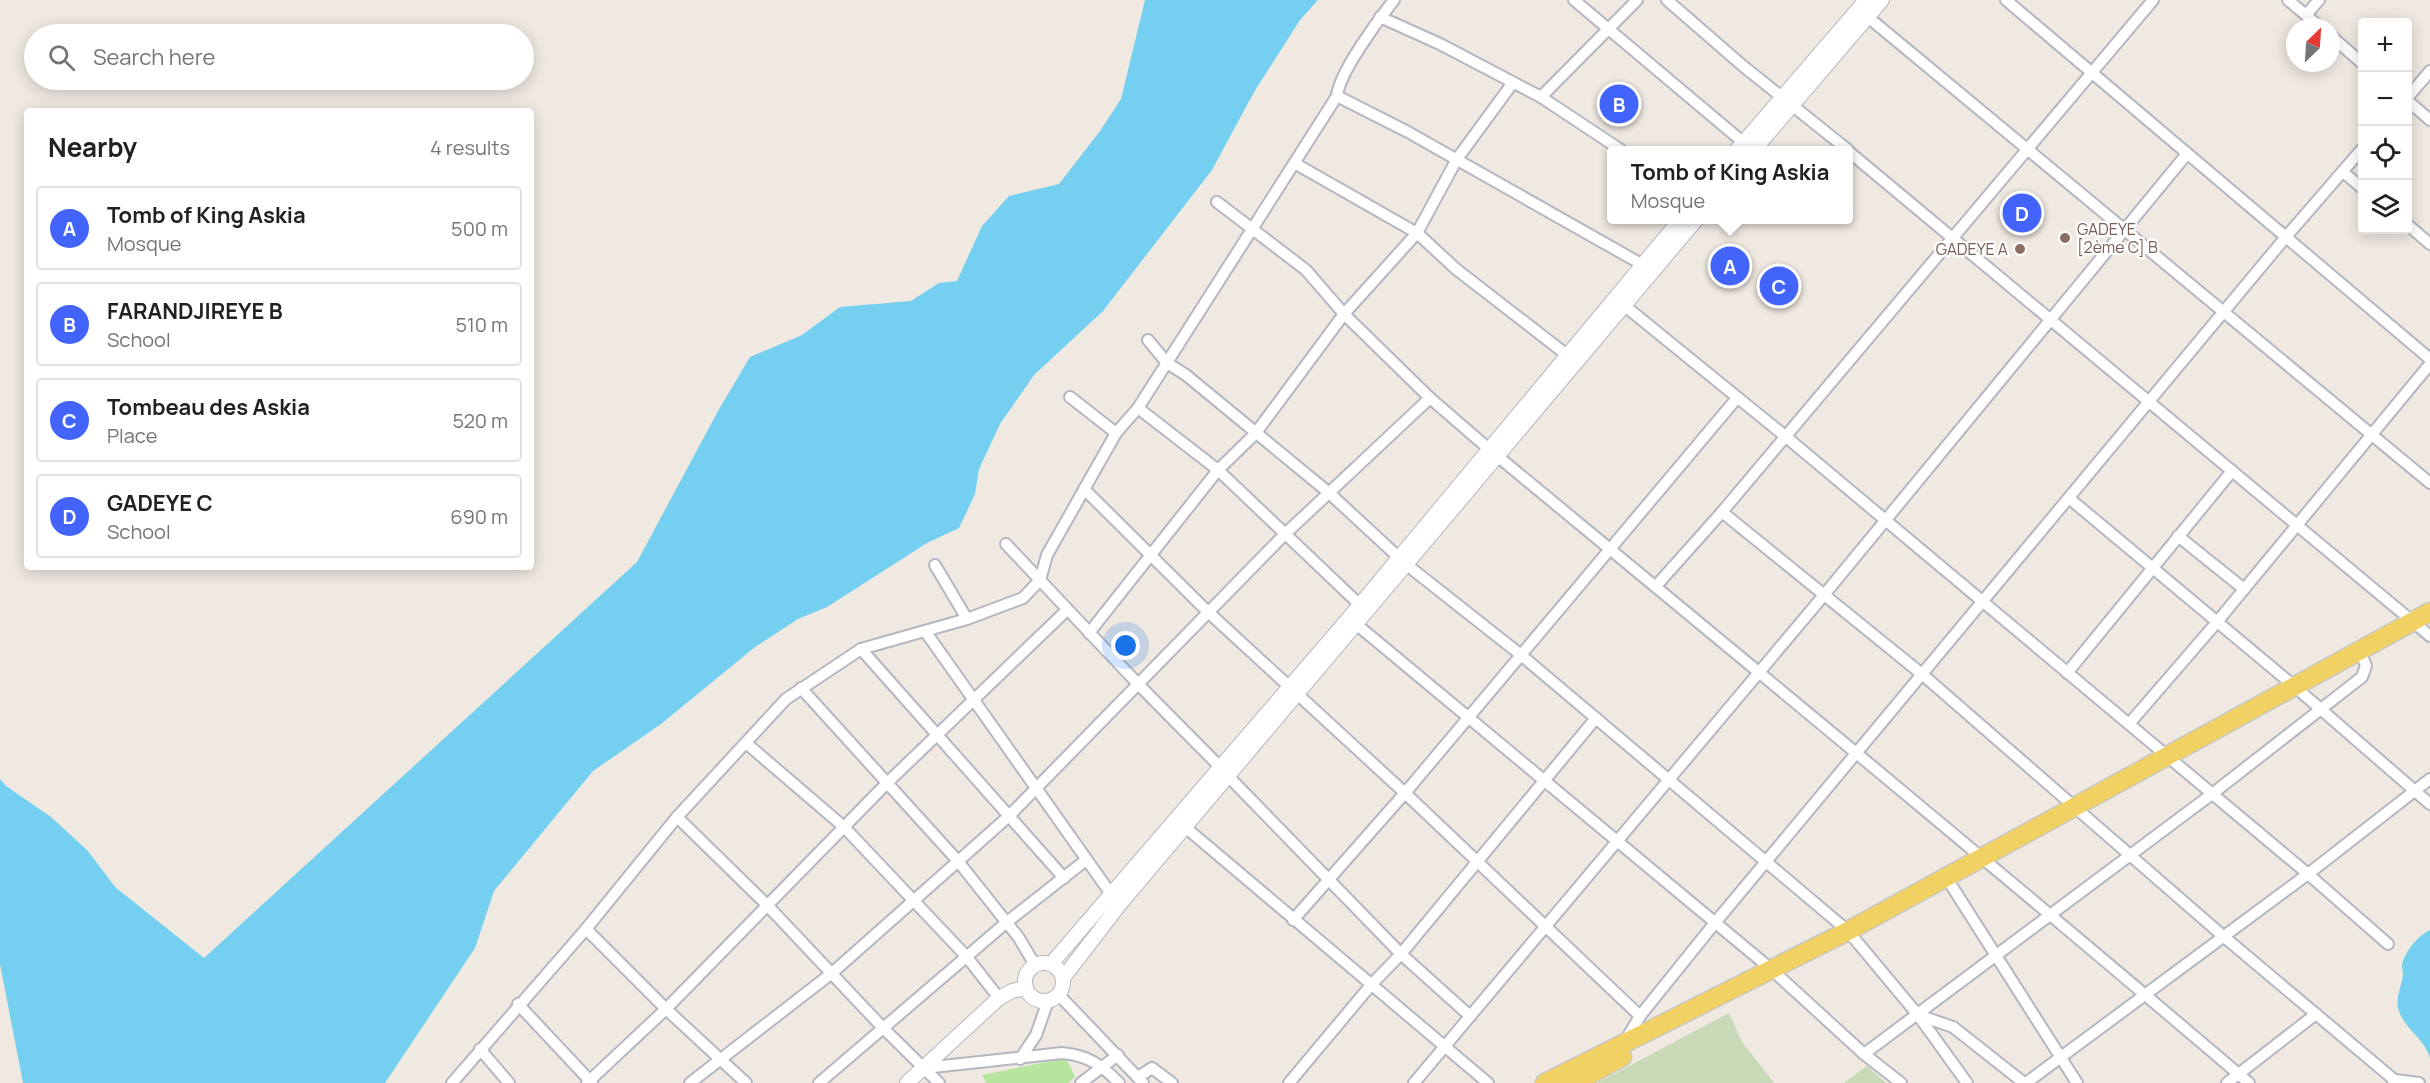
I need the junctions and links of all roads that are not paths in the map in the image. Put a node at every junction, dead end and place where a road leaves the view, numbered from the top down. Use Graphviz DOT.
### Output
graph roads {
  1 [pos="1394,0"];
  2 [pos="1574,0"];
  3 [pos="1637,0"];
  4 [pos="1667,0"];
  5 [pos="2006,0"];
  6 [pos="2288,0"];
  7 [pos="2319,0"];
  8 [pos="2150,1"];
  9 [pos="1870,6"];
  10 [pos="2306,15"];
  11 [pos="1380,17"];
  12 [pos="2310,18"];
  13 [pos="1608,30"];
  14 [pos="2340,44"];
  15 [pos="2358,60"];
  16 [pos="2092,71"];
  17 [pos="2430,71"];
  18 [pos="1512,84"];
  19 [pos="2412,94"];
  20 [pos="1337,96"];
  21 [pos="1540,98"];
  22 [pos="1788,100"];
  23 [pos="2412,103"];
  24 [pos="2430,120"];
  25 [pos="1615,146"];
  26 [pos="1743,146"];
  27 [pos="1747,146"];
  28 [pos="1842,146"];
  29 [pos="2027,147"];
  30 [pos="2358,154"];
  31 [pos="1853,155"];
  32 [pos="2186,155"];
  33 [pos="1457,159"];
  34 [pos="1296,164"];
  35 [pos="2343,172"];
  36 [pos="2358,185"];
  37 [pos="1217,202"];
  38 [pos="1676,224"];
  39 [pos="1691,224"];
  40 [pos="2412,228"];
  41 [pos="2125,229"];
  42 [pos="1251,230"];
  43 [pos="1417,233"];
  44 [pos="2285,238"];
  45 [pos="1952,239"];
  46 [pos="2430,244"];
  47 [pos="1642,265"];
  48 [pos="1620,302"];
  49 [pos="2225,312"];
  50 [pos="1344,314"];
  51 [pos="2051,321"];
  52 [pos="1149,340"];
  53 [pos="1567,355"];
  54 [pos="2430,359"];
  55 [pos="1167,363"];
  56 [pos="2430,364"];
  57 [pos="1070,397"];
  58 [pos="1430,398"];
  59 [pos="1737,398"];
  60 [pos="2150,403"];
  61 [pos="1138,408"];
  62 [pos="1116,433"];
  63 [pos="1255,434"];
  64 [pos="2373,435"];
  65 [pos="1785,436"];
  66 [pos="1493,453"];
  67 [pos="1218,470"];
  68 [pos="2232,471"];
  69 [pos="2430,483"];
  70 [pos="1084,489"];
  71 [pos="1328,492"];
  72 [pos="2070,499"];
  73 [pos="1722,512"];
  74 [pos="1885,521"];
  75 [pos="2298,526"];
  76 [pos="1284,535"];
  77 [pos="2178,536"];
  78 [pos="1006,544"];
  79 [pos="1610,548"];
  80 [pos="1151,555"];
  81 [pos="1403,561"];
  82 [pos="935,565"];
  83 [pos="2152,567"];
  84 [pos="1040,580"];
  85 [pos="1656,586"];
  86 [pos="2244,589"];
  87 [pos="1824,595"];
  88 [pos="1982,602"];
  89 [pos="1360,605"];
  90 [pos="1067,610"];
  91 [pos="1207,611"];
  92 [pos="2430,612"];
  93 [pos="967,620"];
  94 [pos="1353,622"];
  95 [pos="2217,622"];
  96 [pos="2412,622"];
  97 [pos="925,632"];
  98 [pos="1089,633"];
  99 [pos="2430,636"];
  100 [pos="861,649"];
  101 [pos="2360,651"];
  102 [pos="1521,655"];
  103 [pos="1758,670"];
  104 [pos="2067,673"];
  105 [pos="1923,675"];
  106 [pos="1138,684"];
  107 [pos="2294,686"];
  108 [pos="801,688"];
  109 [pos="1293,689"];
  110 [pos="972,701"];
  111 [pos="2320,709"];
  112 [pos="1468,717"];
  113 [pos="1596,718"];
  114 [pos="2129,724"];
  115 [pos="938,733"];
  116 [pos="746,743"];
  117 [pos="1857,751"];
  118 [pos="2166,755"];
  119 [pos="1225,772"];
  120 [pos="1668,779"];
  121 [pos="2430,779"];
  122 [pos="1543,780"];
  123 [pos="887,783"];
  124 [pos="1034,789"];
  125 [pos="2414,792"];
  126 [pos="1405,793"];
  127 [pos="2212,794"];
  128 [pos="2430,804"];
  129 [pos="2074,807"];
  130 [pos="1009,816"];
  131 [pos="677,817"];
  132 [pos="844,827"];
  133 [pos="1185,827"];
  134 [pos="1616,842"];
  135 [pos="2130,853"];
  136 [pos="1981,859"];
  137 [pos="957,860"];
  138 [pos="1086,860"];
  139 [pos="1476,860"];
  140 [pos="1766,862"];
  141 [pos="2308,874"];
  142 [pos="1946,877"];
  143 [pos="1064,878"];
  144 [pos="1328,879"];
  145 [pos="1111,894"];
  146 [pos="914,900"];
  147 [pos="767,905"];
  148 [pos="2050,916"];
  149 [pos="1293,920"];
  150 [pos="1007,922"];
  151 [pos="1714,924"];
  152 [pos="1545,926"];
  153 [pos="586,929"];
  154 [pos="1848,931"];
  155 [pos="2223,936"];
  156 [pos="2388,944"];
  157 [pos="1401,954"];
  158 [pos="966,956"];
  159 [pos="1995,956"];
  160 [pos="1051,964"];
  161 [pos="1035,965"];
  162 [pos="1771,969"];
  163 [pos="832,973"];
  164 [pos="1063,978"];
  165 [pos="1371,985"];
  166 [pos="1026,988"];
  167 [pos="2145,996"];
  168 [pos="999,998"];
  169 [pos="1054,998"];
  170 [pos="518,1004"];
  171 [pos="666,1009"];
  172 [pos="1918,1014"];
  173 [pos="2316,1014"];
  174 [pos="1470,1016"];
  175 [pos="1640,1016"];
  176 [pos="883,1028"];
  177 [pos="1625,1042"];
  178 [pos="1445,1046"];
  179 [pos="480,1049"];
  180 [pos="1864,1054"];
  181 [pos="1118,1055"];
  182 [pos="2061,1058"];
  183 [pos="719,1059"];
  184 [pos="1020,1059"];
  185 [pos="1102,1066"];
  186 [pos="924,1068"];
  187 [pos="2239,1074"];
  188 [pos="1140,1080"];
  189 [pos="589,1082"];
  190 [pos="2395,1082"];
  191 [pos="452,1083"];
  192 [pos="509,1083"];
  193 [pos="690,1083"];
  194 [pos="746,1083"];
  195 [pos="819,1083"];
  196 [pos="907,1083"];
  197 [pos="939,1083"];
  198 [pos="1081,1083"];
  199 [pos="1119,1083"];
  200 [pos="1172,1083"];
  201 [pos="1288,1083"];
  202 [pos="1414,1083"];
  203 [pos="1488,1083"];
  204 [pos="1545,1083"];
  205 [pos="1574,1083"];
  206 [pos="1901,1083"];
  207 [pos="1967,1083"];
  208 [pos="2025,1083"];
  209 [pos="2077,1083"];
  210 [pos="2227,1083"];
  211 [pos="2249,1083"];
  212 [pos="2419,1083"];
  1 -- 11 [label="street"];
  2 -- 13 [label="street"];
  3 -- 13 [label="street"];
  4 -- 22 [label="street"];
  5 -- 16 [label="street"];
  6 -- 10 [label="street"];
  7 -- 10 [label="street"];
  8 -- 16 [label="street"];
  9 -- 22 [label="street"];
  9 -- 29 [label="street"];
  10 -- 12 [label="street"];
  11 -- 18 [label="street"];
  11 -- 20 [label="street"];
  13 -- 21 [label="street"];
  13 -- 26 [label="street"];
  14 -- 15 [label="street"];
  16 -- 29 [label="street"];
  16 -- 32 [label="street"];
  17 -- 19 [label="street"];
  18 -- 21 [label="street"];
  18 -- 33 [label="street"];
  20 -- 33 [label="street"];
  20 -- 34 [label="street"];
  21 -- 25 [label="street"];
  22 -- 27 [label="street"];
  22 -- 28 [label="street"];
  23 -- 24 [label="street"];
  29 -- 41 [label="street"];
  29 -- 45 [label="street"];
  30 -- 35 [label="street"];
  31 -- 45 [label="street"];
  32 -- 41 [label="street"];
  32 -- 44 [label="street"];
  33 -- 43 [label="street"];
  33 -- 47 [label="street"];
  34 -- 42 [label="street"];
  34 -- 43 [label="street"];
  35 -- 36 [label="street"];
  35 -- 44 [label="street"];
  37 -- 42 [label="street"];
  38 -- 47 [label="street"];
  39 -- 48 [label="street"];
  40 -- 46 [label="street"];
  41 -- 49 [label="street"];
  41 -- 51 [label="street"];
  42 -- 50 [label="street"];
  42 -- 55 [label="street"];
  43 -- 50 [label="street"];
  43 -- 53 [label="street"];
  44 -- 49 [label="street"];
  44 -- 54 [label="street"];
  45 -- 51 [label="street"];
  45 -- 65 [label="street"];
  47 -- 48 [label="street"];
  48 -- 53 [label="street"];
  48 -- 59 [label="street"];
  48 -- 66 [label="street"];
  49 -- 60 [label="street"];
  49 -- 64 [label="street"];
  50 -- 58 [label="street"];
  50 -- 63 [label="street"];
  51 -- 60 [label="street"];
  51 -- 74 [label="street"];
  52 -- 55 [label="street"];
  53 -- 66 [label="street"];
  55 -- 61 [label="street"];
  55 -- 63 [label="street"];
  56 -- 64 [label="street"];
  57 -- 62 [label="street"];
  58 -- 66 [label="street"];
  58 -- 71 [label="street"];
  59 -- 65 [label="street"];
  59 -- 79 [label="street"];
  60 -- 68 [label="street"];
  60 -- 72 [label="street"];
  61 -- 62 [label="street"];
  61 -- 67 [label="street"];
  62 -- 70 [label="street"];
  63 -- 67 [label="street"];
  63 -- 71 [label="street"];
  64 -- 69 [label="street"];
  64 -- 75 [label="street"];
  65 -- 73 [label="street"];
  65 -- 74 [label="street"];
  66 -- 79 [label="street"];
  66 -- 81 [label="street"];
  67 -- 76 [label="street"];
  67 -- 80 [label="street"];
  68 -- 75 [label="street"];
  68 -- 77 [label="street"];
  70 -- 80 [label="street"];
  70 -- 84 [label="street"];
  71 -- 76 [label="street"];
  71 -- 81 [label="street"];
  72 -- 83 [label="street"];
  72 -- 88 [label="street"];
  73 -- 85 [label="street"];
  73 -- 87 [label="street"];
  74 -- 87 [label="street"];
  74 -- 88 [label="street"];
  75 -- 86 [label="street"];
  75 -- 96 [label="street"];
  76 -- 89 [label="street"];
  76 -- 91 [label="street"];
  77 -- 83 [label="street"];
  77 -- 86 [label="street"];
  78 -- 84 [label="street"];
  79 -- 85 [label="street"];
  79 -- 102 [label="street"];
  80 -- 91 [label="street"];
  80 -- 98 [label="street"];
  81 -- 89 [label="street"];
  81 -- 94 [label="street"];
  81 -- 102 [label="street"];
  82 -- 93 [label="street"];
  83 -- 95 [label="street"];
  83 -- 104 [label="street"];
  84 -- 90 [label="street"];
  84 -- 93 [label="street"];
  85 -- 103 [label="street"];
  86 -- 95 [label="street"];
  87 -- 103 [label="street"];
  87 -- 105 [label="street"];
  88 -- 104 [label="street"];
  88 -- 105 [label="street"];
  89 -- 94 [label="street"];
  90 -- 98 [label="street"];
  90 -- 110 [label="street"];
  91 -- 106 [label="street"];
  91 -- 109 [label="street"];
  92 -- 96 [label="main road"];
  93 -- 97 [label="street"];
  94 -- 109 [label="street"];
  94 -- 112 [label="street"];
  95 -- 107 [label="street"];
  95 -- 114 [label="street"];
  96 -- 99 [label="street"];
  96 -- 101 [label="main road"];
  97 -- 100 [label="street"];
  97 -- 110 [label="street"];
  98 -- 106 [label="street"];
  100 -- 108 [label="street"];
  100 -- 115 [label="street"];
  101 -- 107 [label="main road"];
  101 -- 111 [label="street"];
  102 -- 112 [label="street"];
  102 -- 113 [label="street"];
  103 -- 117 [label="street"];
  103 -- 120 [label="street"];
  104 -- 114 [label="street"];
  105 -- 117 [label="street"];
  105 -- 129 [label="street"];
  106 -- 119 [label="street"];
  106 -- 124 [label="street"];
  107 -- 111 [label="street"];
  107 -- 118 [label="main road"];
  108 -- 116 [label="street"];
  108 -- 123 [label="street"];
  109 -- 119 [label="street"];
  109 -- 126 [label="street"];
  110 -- 115 [label="street"];
  110 -- 124 [label="street"];
  111 -- 125 [label="street"];
  111 -- 127 [label="street"];
  112 -- 122 [label="street"];
  112 -- 126 [label="street"];
  113 -- 120 [label="street"];
  113 -- 122 [label="street"];
  114 -- 118 [label="street"];
  115 -- 123 [label="street"];
  115 -- 130 [label="street"];
  116 -- 131 [label="street"];
  116 -- 132 [label="street"];
  117 -- 136 [label="street"];
  117 -- 140 [label="street"];
  118 -- 127 [label="street"];
  118 -- 129 [label="main road"];
  119 -- 133 [label="street"];
  119 -- 144 [label="street"];
  119 -- 145 [label="street"];
  120 -- 134 [label="street"];
  120 -- 140 [label="street"];
  121 -- 125 [label="street"];
  122 -- 134 [label="street"];
  122 -- 139 [label="street"];
  123 -- 132 [label="street"];
  123 -- 137 [label="street"];
  124 -- 130 [label="street"];
  124 -- 138 [label="street"];
  125 -- 128 [label="street"];
  125 -- 141 [label="street"];
  126 -- 139 [label="street"];
  126 -- 144 [label="street"];
  127 -- 135 [label="street"];
  127 -- 141 [label="street"];
  129 -- 135 [label="street"];
  129 -- 136 [label="main road"];
  130 -- 137 [label="street"];
  130 -- 143 [label="street"];
  131 -- 147 [label="street"];
  131 -- 153 [label="street"];
  132 -- 146 [label="street"];
  132 -- 147 [label="street"];
  133 -- 149 [label="street"];
  133 -- 164 [label="street"];
  134 -- 151 [label="street"];
  134 -- 152 [label="street"];
  135 -- 148 [label="street"];
  135 -- 155 [label="street"];
  136 -- 142 [label="main road"];
  136 -- 148 [label="street"];
  137 -- 146 [label="street"];
  137 -- 150 [label="street"];
  138 -- 143 [label="street"];
  138 -- 145 [label="street"];
  139 -- 152 [label="street"];
  139 -- 157 [label="street"];
  140 -- 151 [label="street"];
  140 -- 154 [label="street"];
  141 -- 155 [label="street"];
  141 -- 156 [label="street"];
  142 -- 154 [label="main road"];
  142 -- 159 [label="street"];
  143 -- 150 [label="street"];
  144 -- 149 [label="street"];
  144 -- 157 [label="street"];
  145 -- 160 [label="street"];
  146 -- 158 [label="street"];
  146 -- 163 [label="street"];
  147 -- 163 [label="street"];
  147 -- 171 [label="street"];
  148 -- 159 [label="street"];
  148 -- 167 [label="street"];
  149 -- 165 [label="street"];
  150 -- 158 [label="street"];
  150 -- 161 [label="street"];
  151 -- 162 [label="street"];
  151 -- 175 [label="street"];
  152 -- 174 [label="street"];
  152 -- 175 [label="street"];
  153 -- 170 [label="street"];
  153 -- 171 [label="street"];
  154 -- 162 [label="main road"];
  154 -- 172 [label="street"];
  155 -- 167 [label="street"];
  155 -- 173 [label="street"];
  157 -- 165 [label="street"];
  157 -- 174 [label="street"];
  158 -- 168 [label="street"];
  158 -- 176 [label="street"];
  159 -- 172 [label="street"];
  159 -- 182 [label="street"];
  160 -- 161 [label="street"];
  160 -- 164 [label="street"];
  161 -- 166 [label="street"];
  162 -- 177 [label="main road"];
  162 -- 180 [label="street"];
  162 -- 205 [label="main road"];
  163 -- 176 [label="street"];
  163 -- 183 [label="street"];
  164 -- 169 [label="street"];
  165 -- 178 [label="street"];
  165 -- 201 [label="street"];
  166 -- 168 [label="street"];
  166 -- 169 [label="street"];
  167 -- 182 [label="street"];
  167 -- 187 [label="street"];
  168 -- 186 [label="street"];
  169 -- 181 [label="street"];
  169 -- 184 [label="street"];
  170 -- 179 [label="street"];
  170 -- 189 [label="street"];
  171 -- 183 [label="street"];
  171 -- 189 [label="street"];
  172 -- 180 [label="street"];
  172 -- 207 [label="street"];
  172 -- 208 [label="street"];
  173 -- 187 [label="street"];
  173 -- 190 [label="street"];
  174 -- 178 [label="street"];
  175 -- 177 [label="street"];
  176 -- 186 [label="street"];
  176 -- 195 [label="street"];
  177 -- 204 [label="main road"];
  178 -- 202 [label="street"];
  178 -- 203 [label="street"];
  179 -- 191 [label="street"];
  179 -- 192 [label="street"];
  180 -- 206 [label="street"];
  181 -- 185 [label="street"];
  181 -- 188 [label="street"];
  182 -- 208 [label="street"];
  182 -- 209 [label="street"];
  183 -- 193 [label="street"];
  183 -- 194 [label="street"];
  184 -- 185 [label="street"];
  184 -- 186 [label="street"];
  185 -- 198 [label="street"];
  185 -- 199 [label="street"];
  186 -- 196 [label="street"];
  186 -- 197 [label="street"];
  187 -- 210 [label="street"];
  187 -- 211 [label="street"];
  188 -- 200 [label="street"];
  190 -- 212 [label="street"];
}
